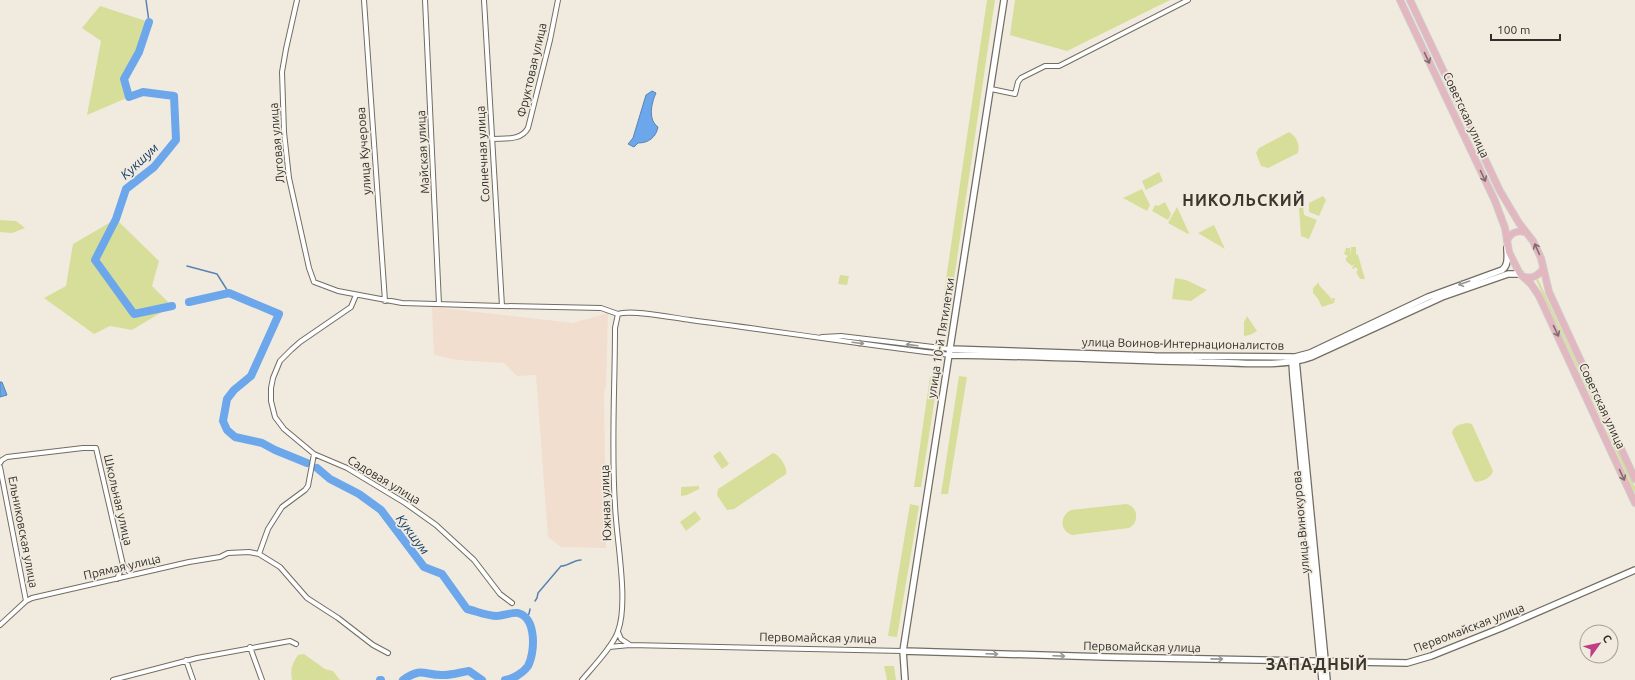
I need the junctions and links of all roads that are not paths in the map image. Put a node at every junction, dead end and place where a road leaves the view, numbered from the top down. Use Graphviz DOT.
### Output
graph roads {
  1 [pos="297,0"];
  2 [pos="364,0"];
  3 [pos="425,0"];
  4 [pos="484,0"];
  5 [pos="558,0"];
  6 [pos="1004,0"];
  7 [pos="1188,0"];
  8 [pos="1400,0"];
  9 [pos="1410,0"];
  10 [pos="990,89"];
  11 [pos="492,139"];
  12 [pos="1525,232"];
  13 [pos="1507,243"];
  14 [pos="1543,269"];
  15 [pos="1522,276"];
  16 [pos="314,282"];
  17 [pos="356,294"];
  18 [pos="385,301"];
  19 [pos="440,304"];
  20 [pos="502,306"];
  21 [pos="618,314"];
  22 [pos="1395,315"];
  23 [pos="950,352"];
  24 [pos="1295,360"];
  25 [pos="1610,425"];
  26 [pos="1601,430"];
  27 [pos="314,454"];
  28 [pos="1,461"];
  29 [pos="0,467"];
  30 [pos="1635,479"];
  31 [pos="1635,503"];
  32 [pos="259,554"];
  33 [pos="123,565"];
  34 [pos="1635,570"];
  35 [pos="132,575"];
  36 [pos="117,579"];
  37 [pos="26,601"];
  38 [pos="512,603"];
  39 [pos="0,625"];
  40 [pos="618,632"];
  41 [pos="296,644"];
  42 [pos="630,645"];
  43 [pos="250,647"];
  44 [pos="609,647"];
  45 [pos="903,651"];
  46 [pos="388,653"];
  47 [pos="186,660"];
  48 [pos="1322,660"];
  49 [pos="126,679"];
  50 [pos="113,680"];
  51 [pos="193,680"];
  52 [pos="262,680"];
  53 [pos="582,680"];
  54 [pos="905,680"];
  55 [pos="1322,680"];
  56 [pos="1327,680"];
  1 -- 16 [label="street, Луговая улица"];
  2 -- 18 [label="street, улица Кучерова"];
  3 -- 19 [label="street, Майская улица"];
  4 -- 11 [label="street, Солнечная улица"];
  5 -- 11 [label="street, Фруктовая улица"];
  6 -- 10 [label="main road, улица 10-й Пятилетки"];
  7 -- 10 [label="street"];
  8 -- 13 [label="main road, Советская улица, one-way"];
  9 -- 12 [label="main road, Советская улица"];
  10 -- 23 [label="main road, улица 10-й Пятилетки"];
  11 -- 20 [label="street, Солнечная улица"];
  12 -- 13 [label="main road"];
  14 -- 12 [label="main road, Советская улица, one-way"];
  13 -- 15 [label="main road, Советская улица"];
  13 -- 22 [label="main road, улица Воинов-Интернационалистов, one-way"];
  14 -- 15 [label="main road"];
  14 -- 25 [label="main road, Советская улица"];
  15 -- 22 [label="main road, улица Воинов-Интернационалистов"];
  15 -- 26 [label="main road, Советская улица, one-way"];
  16 -- 17 [label="street, улица Воинов-Интернационалистов"];
  17 -- 18 [label="street, улица Воинов-Интернационалистов"];
  17 -- 27 [label="street, Садовая улица"];
  18 -- 19 [label="street, улица Воинов-Интернационалистов"];
  19 -- 20 [label="street, улица Воинов-Интернационалистов"];
  20 -- 21 [label="street, улица Воинов-Интернационалистов"];
  21 -- 23 [label="street, улица Воинов-Интернационалистов"];
  21 -- 40 [label="street, Южная улица"];
  22 -- 24 [label="main road, улица Воинов-Интернационалистов"];
  23 -- 24 [label="main road, улица Воинов-Интернационалистов"];
  23 -- 45 [label="main road, улица 10-й Пятилетки"];
  24 -- 48 [label="main road, улица Винокурова"];
  25 -- 26 [label="main road"];
  25 -- 30 [label="main road, Советская улица"];
  26 -- 31 [label="main road, Советская улица, one-way"];
  27 -- 32 [label="street"];
  27 -- 38 [label="street, Садовая улица"];
  28 -- 33 [label="street, Школьная улица"];
  29 -- 37 [label="street, Ельниковская улица"];
  32 -- 35 [label="street, Прямая улица"];
  32 -- 46 [label="street"];
  33 -- 35 [label="street"];
  33 -- 36 [label="street, Школьная улица"];
  34 -- 48 [label="main road, Первомайская улица"];
  35 -- 36 [label="street, Прямая улица"];
  36 -- 37 [label="street, Прямая улица"];
  37 -- 39 [label="street, Прямая улица"];
  40 -- 42 [label="street"];
  40 -- 44 [label="street, Южная улица"];
  41 -- 43 [label="street"];
  42 -- 44 [label="street, Первомайская улица"];
  42 -- 45 [label="street, Первомайская улица"];
  43 -- 47 [label="street"];
  43 -- 52 [label="street"];
  44 -- 53 [label="street, Южная улица"];
  45 -- 48 [label="main road, Первомайская улица, one-way"];
  45 -- 54 [label="main road, улица 10-й Пятилетки"];
  47 -- 49 [label="street"];
  47 -- 51 [label="street"];
  48 -- 55 [label="main road, улица Винокурова"];
  48 -- 56 [label="main road, улица Винокурова"];
  49 -- 50 [label="street"];
}
